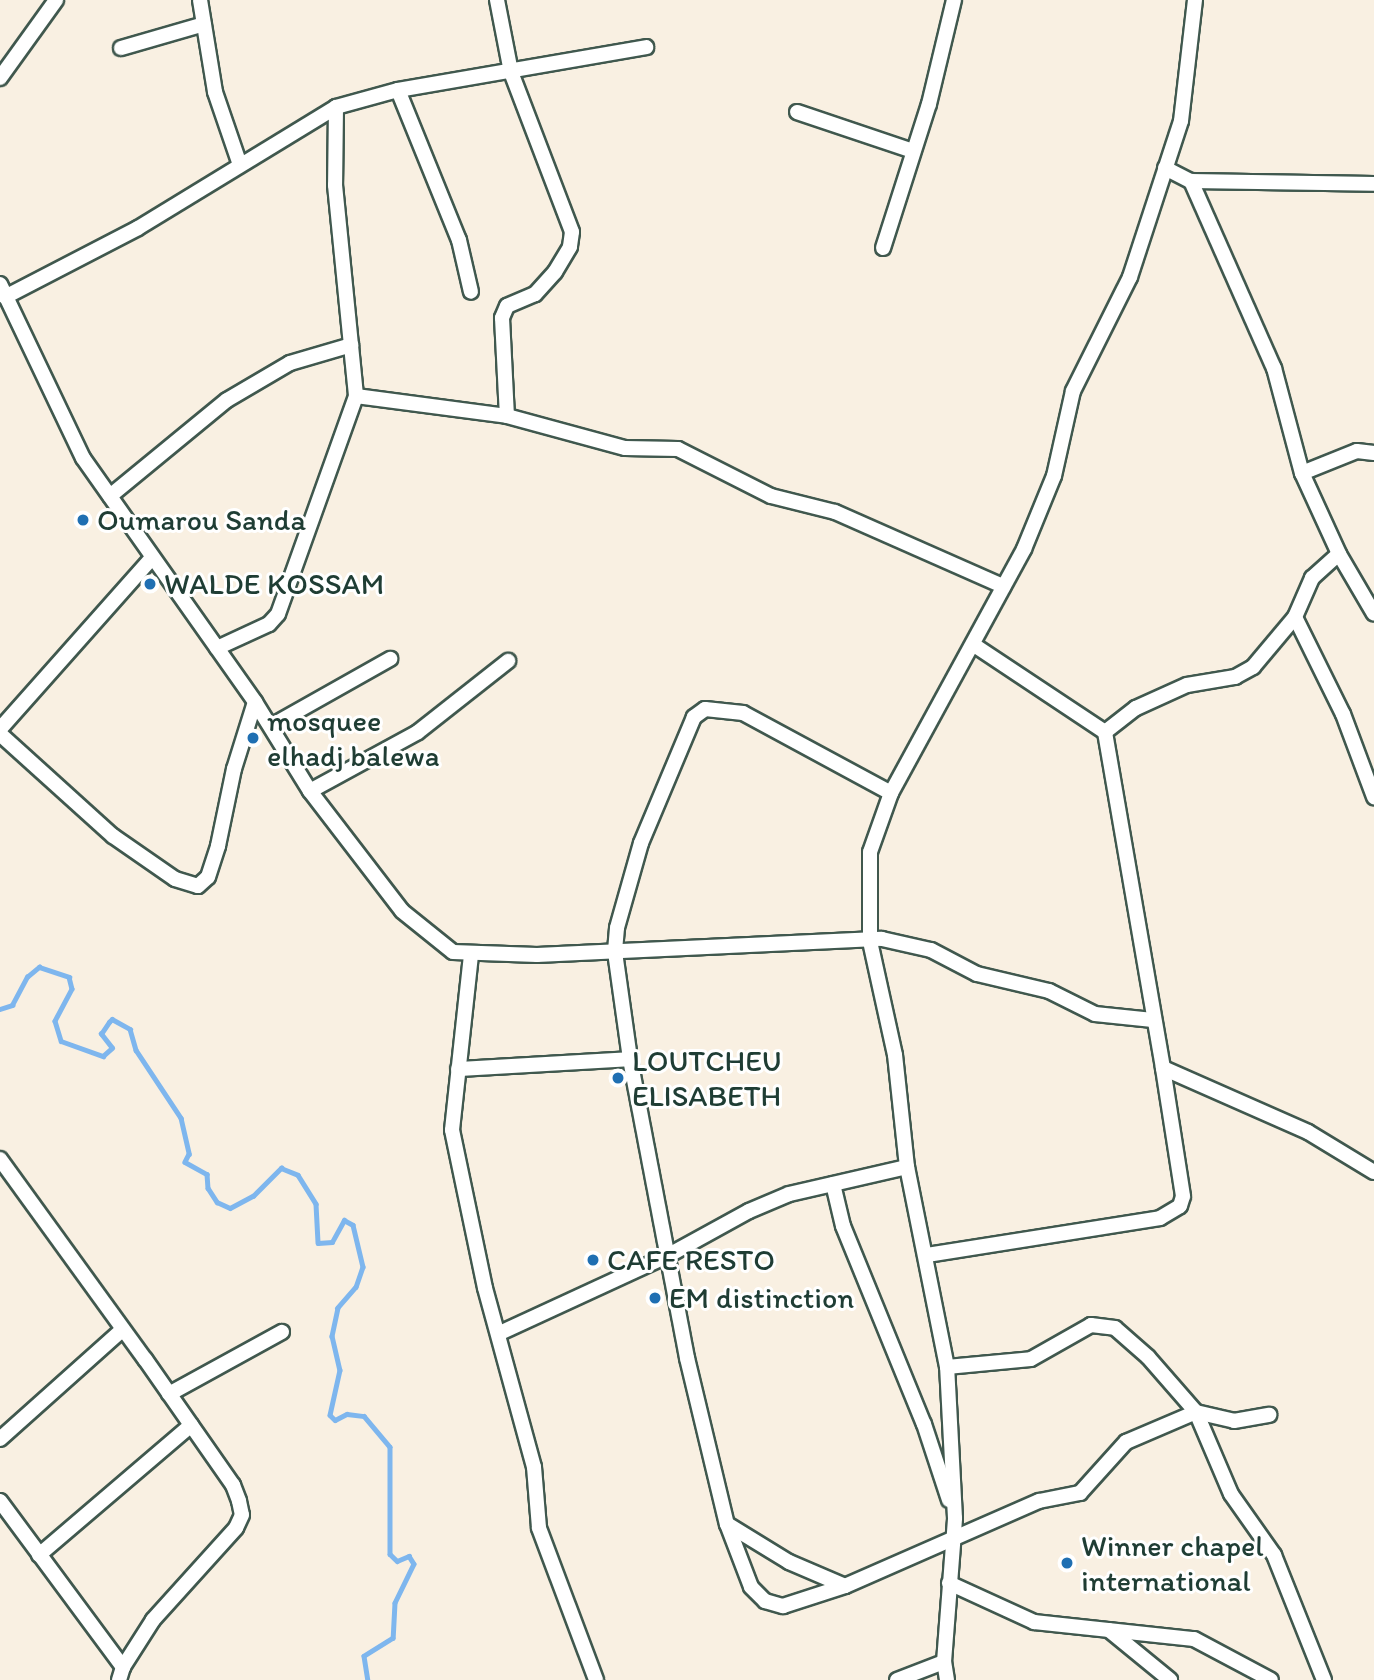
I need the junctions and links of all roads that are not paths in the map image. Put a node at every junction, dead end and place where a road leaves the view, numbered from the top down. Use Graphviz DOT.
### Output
graph roads {
  1 [pos="56,0"];
  2 [pos="201,0"];
  3 [pos="497,0"];
  4 [pos="954,0"];
  5 [pos="1195,0"];
  6 [pos="204,24"];
  7 [pos="646,47"];
  8 [pos="121,48"];
  9 [pos="511,72"];
  10 [pos="0,78"];
  11 [pos="398,90"];
  12 [pos="336,107"];
  13 [pos="797,112"];
  14 [pos="913,151"];
  15 [pos="240,165"];
  16 [pos="1165,168"];
  17 [pos="1191,181"];
  18 [pos="1374,184"];
  19 [pos="883,248"];
  20 [pos="3,291"];
  21 [pos="471,292"];
  22 [pos="351,345"];
  23 [pos="356,396"];
  24 [pos="507,416"];
  25 [pos="1374,453"];
  26 [pos="1302,473"];
  27 [pos="110,496"];
  28 [pos="1339,554"];
  29 [pos="152,558"];
  30 [pos="1003,586"];
  31 [pos="1374,614"];
  32 [pos="1295,617"];
  33 [pos="974,645"];
  34 [pos="217,648"];
  35 [pos="390,659"];
  36 [pos="508,661"];
  37 [pos="255,702"];
  38 [pos="271,726"];
  39 [pos="0,729"];
  40 [pos="1105,732"];
  41 [pos="0,734"];
  42 [pos="310,791"];
  43 [pos="891,793"];
  44 [pos="1374,797"];
  45 [pos="870,942"];
  46 [pos="615,953"];
  47 [pos="471,955"];
  48 [pos="1153,1020"];
  49 [pos="630,1059"];
  50 [pos="1163,1068"];
  51 [pos="458,1069"];
  52 [pos="0,1159"];
  53 [pos="907,1167"];
  54 [pos="1374,1172"];
  55 [pos="833,1184"];
  56 [pos="669,1255"];
  57 [pos="927,1255"];
  58 [pos="122,1330"];
  59 [pos="282,1332"];
  60 [pos="500,1333"];
  61 [pos="947,1367"];
  62 [pos="169,1394"];
  63 [pos="1196,1412"];
  64 [pos="1269,1415"];
  65 [pos="191,1425"];
  66 [pos="0,1439"];
  67 [pos="0,1500"];
  68 [pos="955,1518"];
  69 [pos="727,1524"];
  70 [pos="953,1540"];
  71 [pos="39,1555"];
  72 [pos="949,1583"];
  73 [pos="845,1586"];
  74 [pos="1107,1629"];
  75 [pos="944,1662"];
  76 [pos="121,1674"];
  77 [pos="596,1680"];
  78 [pos="897,1680"];
  79 [pos="947,1680"];
  80 [pos="1170,1680"];
  81 [pos="1271,1680"];
  82 [pos="1324,1680"];
  1 -- 10 [label="street"];
  2 -- 6 [label="street"];
  3 -- 9 [label="street"];
  4 -- 14 [label="street"];
  5 -- 16 [label="street"];
  6 -- 8 [label="street"];
  6 -- 15 [label="street"];
  7 -- 9 [label="street"];
  9 -- 11 [label="street"];
  9 -- 24 [label="street"];
  11 -- 12 [label="street"];
  11 -- 21 [label="street"];
  12 -- 15 [label="street"];
  12 -- 22 [label="street"];
  13 -- 14 [label="street"];
  14 -- 19 [label="street"];
  15 -- 20 [label="street"];
  16 -- 17 [label="street"];
  16 -- 30 [label="street"];
  17 -- 18 [label="street"];
  17 -- 26 [label="street"];
  20 -- 27 [label="street"];
  22 -- 23 [label="street"];
  22 -- 27 [label="street"];
  23 -- 24 [label="street"];
  23 -- 34 [label="street"];
  24 -- 30 [label="street"];
  25 -- 26 [label="street"];
  26 -- 28 [label="street"];
  27 -- 29 [label="street"];
  28 -- 31 [label="street"];
  28 -- 32 [label="street"];
  29 -- 34 [label="street"];
  29 -- 39 [label="street"];
  30 -- 33 [label="street"];
  32 -- 40 [label="street"];
  32 -- 44 [label="street"];
  33 -- 40 [label="street"];
  33 -- 43 [label="street"];
  34 -- 37 [label="street"];
  35 -- 38 [label="street"];
  36 -- 42 [label="street"];
  37 -- 38 [label="street"];
  37 -- 41 [label="street"];
  38 -- 42 [label="street"];
  40 -- 48 [label="street"];
  42 -- 47 [label="street"];
  43 -- 45 [label="street"];
  43 -- 46 [label="street"];
  45 -- 46 [label="street"];
  45 -- 48 [label="street"];
  45 -- 53 [label="street"];
  46 -- 47 [label="street"];
  46 -- 49 [label="street"];
  47 -- 51 [label="street"];
  48 -- 50 [label="street"];
  49 -- 51 [label="street"];
  49 -- 56 [label="street"];
  50 -- 54 [label="street"];
  50 -- 57 [label="street"];
  51 -- 60 [label="street"];
  52 -- 58 [label="street"];
  53 -- 55 [label="street"];
  53 -- 57 [label="street"];
  55 -- 56 [label="street"];
  55 -- 68 [label="street"];
  56 -- 60 [label="street"];
  56 -- 69 [label="street"];
  57 -- 61 [label="street"];
  58 -- 62 [label="street"];
  58 -- 66 [label="street"];
  59 -- 62 [label="street"];
  60 -- 77 [label="street"];
  61 -- 63 [label="street"];
  61 -- 68 [label="street"];
  62 -- 65 [label="street"];
  63 -- 64 [label="street"];
  63 -- 70 [label="street"];
  63 -- 82 [label="street"];
  65 -- 71 [label="street"];
  65 -- 76 [label="street"];
  67 -- 71 [label="street"];
  68 -- 70 [label="street"];
  69 -- 73 [label="street"];
  69 -- 73 [label="street"];
  70 -- 72 [label="street"];
  70 -- 73 [label="street"];
  71 -- 76 [label="street"];
  72 -- 74 [label="street"];
  72 -- 75 [label="street"];
  74 -- 80 [label="street"];
  74 -- 81 [label="street"];
  75 -- 78 [label="street"];
  75 -- 79 [label="street"];
}
